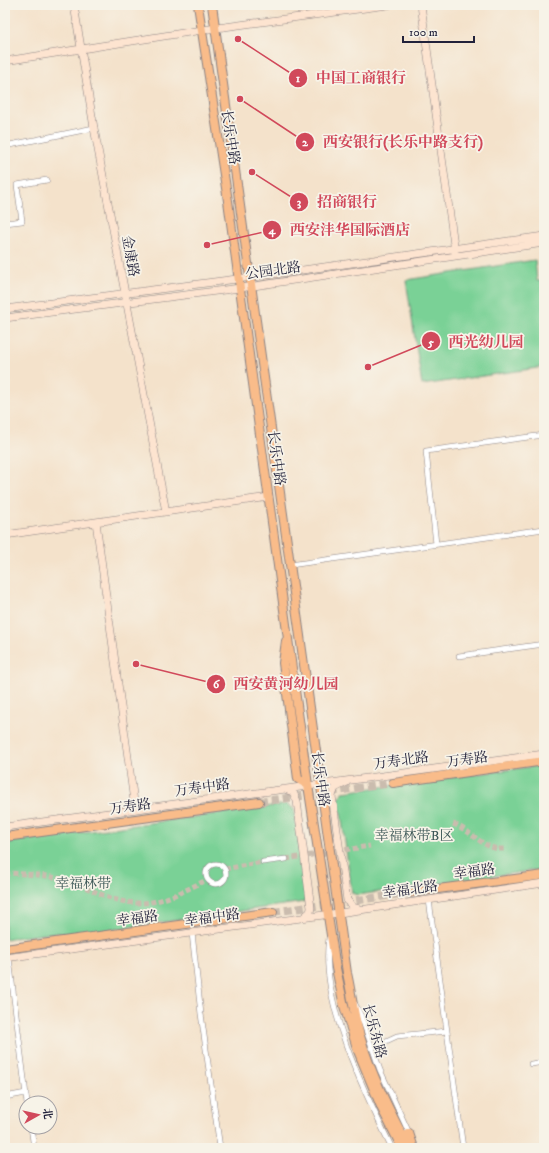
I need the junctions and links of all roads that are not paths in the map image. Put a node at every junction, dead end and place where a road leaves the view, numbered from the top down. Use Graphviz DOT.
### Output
graph roads {
  1 [pos="74,5"];
  2 [pos="198,5"];
  3 [pos="212,5"];
  4 [pos="388,5"];
  5 [pos="421,5"];
  6 [pos="215,28"];
  7 [pos="202,30"];
  8 [pos="80,48"];
  9 [pos="5,61"];
  10 [pos="94,128"];
  11 [pos="5,146"];
  12 [pos="47,180"];
  13 [pos="5,223"];
  14 [pos="544,236"];
  15 [pos="544,244"];
  16 [pos="454,248"];
  17 [pos="456,256"];
  18 [pos="251,277"];
  19 [pos="239,279"];
  20 [pos="252,286"];
  21 [pos="240,288"];
  22 [pos="124,294"];
  23 [pos="126,302"];
  24 [pos="5,309"];
  25 [pos="5,318"];
  26 [pos="544,435"];
  27 [pos="269,497"];
  28 [pos="166,512"];
  29 [pos="96,522"];
  30 [pos="544,529"];
  31 [pos="5,535"];
  32 [pos="436,544"];
  33 [pos="290,565"];
  34 [pos="295,599"];
  35 [pos="283,601"];
  36 [pos="544,644"];
  37 [pos="459,656"];
  38 [pos="544,754"];
  39 [pos="544,761"];
  40 [pos="355,779"];
  41 [pos="393,783"];
  42 [pos="321,784"];
  43 [pos="308,785"];
  44 [pos="282,789"];
  45 [pos="259,802"];
  46 [pos="135,809"];
  47 [pos="15,826"];
  48 [pos="5,828"];
  49 [pos="70,828"];
  50 [pos="5,837"];
  51 [pos="286,859"];
  52 [pos="264,862"];
  53 [pos="544,874"];
  54 [pos="544,883"];
  55 [pos="408,893"];
  56 [pos="430,900"];
  57 [pos="363,910"];
  58 [pos="273,912"];
  59 [pos="339,913"];
  60 [pos="327,914"];
  61 [pos="304,918"];
  62 [pos="192,933"];
  63 [pos="330,933"];
  64 [pos="5,949"];
  65 [pos="7,958"];
  66 [pos="353,1002"];
  67 [pos="447,1031"];
  68 [pos="372,1048"];
  69 [pos="544,1062"];
  70 [pos="531,1064"];
  71 [pos="26,1093"];
  72 [pos="5,1096"];
  73 [pos="410,1133"];
  74 [pos="32,1135"];
  75 [pos="400,1145"];
  76 [pos="34,1148"];
  77 [pos="220,1148"];
  78 [pos="392,1148"];
  79 [pos="409,1148"];
  80 [pos="414,1148"];
  81 [pos="417,1148"];
  82 [pos="463,1148"];
  1 -- 8 [label="main road, 金康路"];
  2 -- 7 [label="main road, 长乐中路"];
  3 -- 6 [label="main road, 长乐中路"];
  4 -- 6 [label="main road"];
  5 -- 16 [label="main road"];
  6 -- 7 [label="main road"];
  6 -- 18 [label="main road, 长乐中路"];
  7 -- 8 [label="main road"];
  7 -- 19 [label="main road, 长乐中路"];
  8 -- 9 [label="main road"];
  8 -- 10 [label="main road, 金康路"];
  10 -- 11 [label="street"];
  10 -- 22 [label="main road, 金康路"];
  12 -- 13 [label="street"];
  14 -- 16 [label="main road, 公园北路"];
  15 -- 17 [label="main road, 公园北路"];
  16 -- 17 [label="main road"];
  16 -- 18 [label="main road, 公园北路"];
  17 -- 20 [label="main road, 公园北路"];
  18 -- 19 [label="main road, 公园北路"];
  18 -- 20 [label="main road, 长乐中路"];
  19 -- 21 [label="main road, 长乐中路"];
  19 -- 22 [label="main road, 公园北路"];
  20 -- 21 [label="main road, 公园北路"];
  20 -- 33 [label="main road, 长乐中路"];
  21 -- 23 [label="main road, 公园北路"];
  21 -- 27 [label="main road, 长乐中路"];
  22 -- 23 [label="main road, 金康路"];
  22 -- 24 [label="main road, 公园北路"];
  23 -- 25 [label="main road, 公园北路"];
  23 -- 28 [label="main road, 金康路"];
  26 -- 32 [label="street"];
  27 -- 28 [label="main road"];
  27 -- 35 [label="main road, 长乐中路"];
  28 -- 29 [label="main road"];
  29 -- 31 [label="main road"];
  29 -- 46 [label="main road"];
  30 -- 32 [label="street"];
  32 -- 33 [label="street"];
  33 -- 34 [label="main road, 长乐中路"];
  34 -- 35 [label="main road"];
  34 -- 42 [label="main road, 长乐中路"];
  35 -- 43 [label="main road, 长乐中路"];
  36 -- 37 [label="street"];
  38 -- 40 [label="main road, 万寿北路"];
  39 -- 41 [label="main road, 万寿路"];
  40 -- 42 [label="main road, 万寿北路"];
  40 -- 57 [label="main road"];
  42 -- 43 [label="main road, 万寿北路"];
  42 -- 59 [label="main road, 长乐中路"];
  43 -- 44 [label="main road, 万寿中路"];
  43 -- 60 [label="main road, 长乐中路"];
  44 -- 46 [label="main road, 万寿中路"];
  44 -- 61 [label="main road"];
  45 -- 49 [label="main road, 万寿路"];
  46 -- 47 [label="main road, 万寿中路"];
  47 -- 48 [label="main road, 万寿中路"];
  47 -- 49 [label="main road"];
  49 -- 50 [label="main road, 万寿路"];
  51 -- 52 [label="street"];
  53 -- 55 [label="main road, 幸福路"];
  54 -- 56 [label="main road, 幸福北路"];
  56 -- 57 [label="main road, 幸福北路"];
  56 -- 67 [label="street"];
  57 -- 59 [label="main road, 幸福北路"];
  58 -- 64 [label="main road, 幸福路"];
  59 -- 60 [label="main road, 幸福北路"];
  59 -- 66 [label="main road, 长乐东路"];
  60 -- 61 [label="main road, 幸福中路"];
  60 -- 63 [label="main road, 长乐东路"];
  61 -- 62 [label="main road, 幸福中路"];
  62 -- 65 [label="main road, 幸福中路"];
  62 -- 77 [label="street"];
  63 -- 75 [label="main road, 长乐东路"];
  63 -- 78 [label="street"];
  65 -- 71 [label="street"];
  66 -- 68 [label="street"];
  66 -- 79 [label="main road, 长乐东路"];
  67 -- 68 [label="street"];
  67 -- 82 [label="street"];
  68 -- 73 [label="street"];
  69 -- 70 [label="street"];
  71 -- 72 [label="street"];
  73 -- 80 [label="main road"];
  73 -- 81 [label="street"];
  74 -- 76 [label="street"];
}
